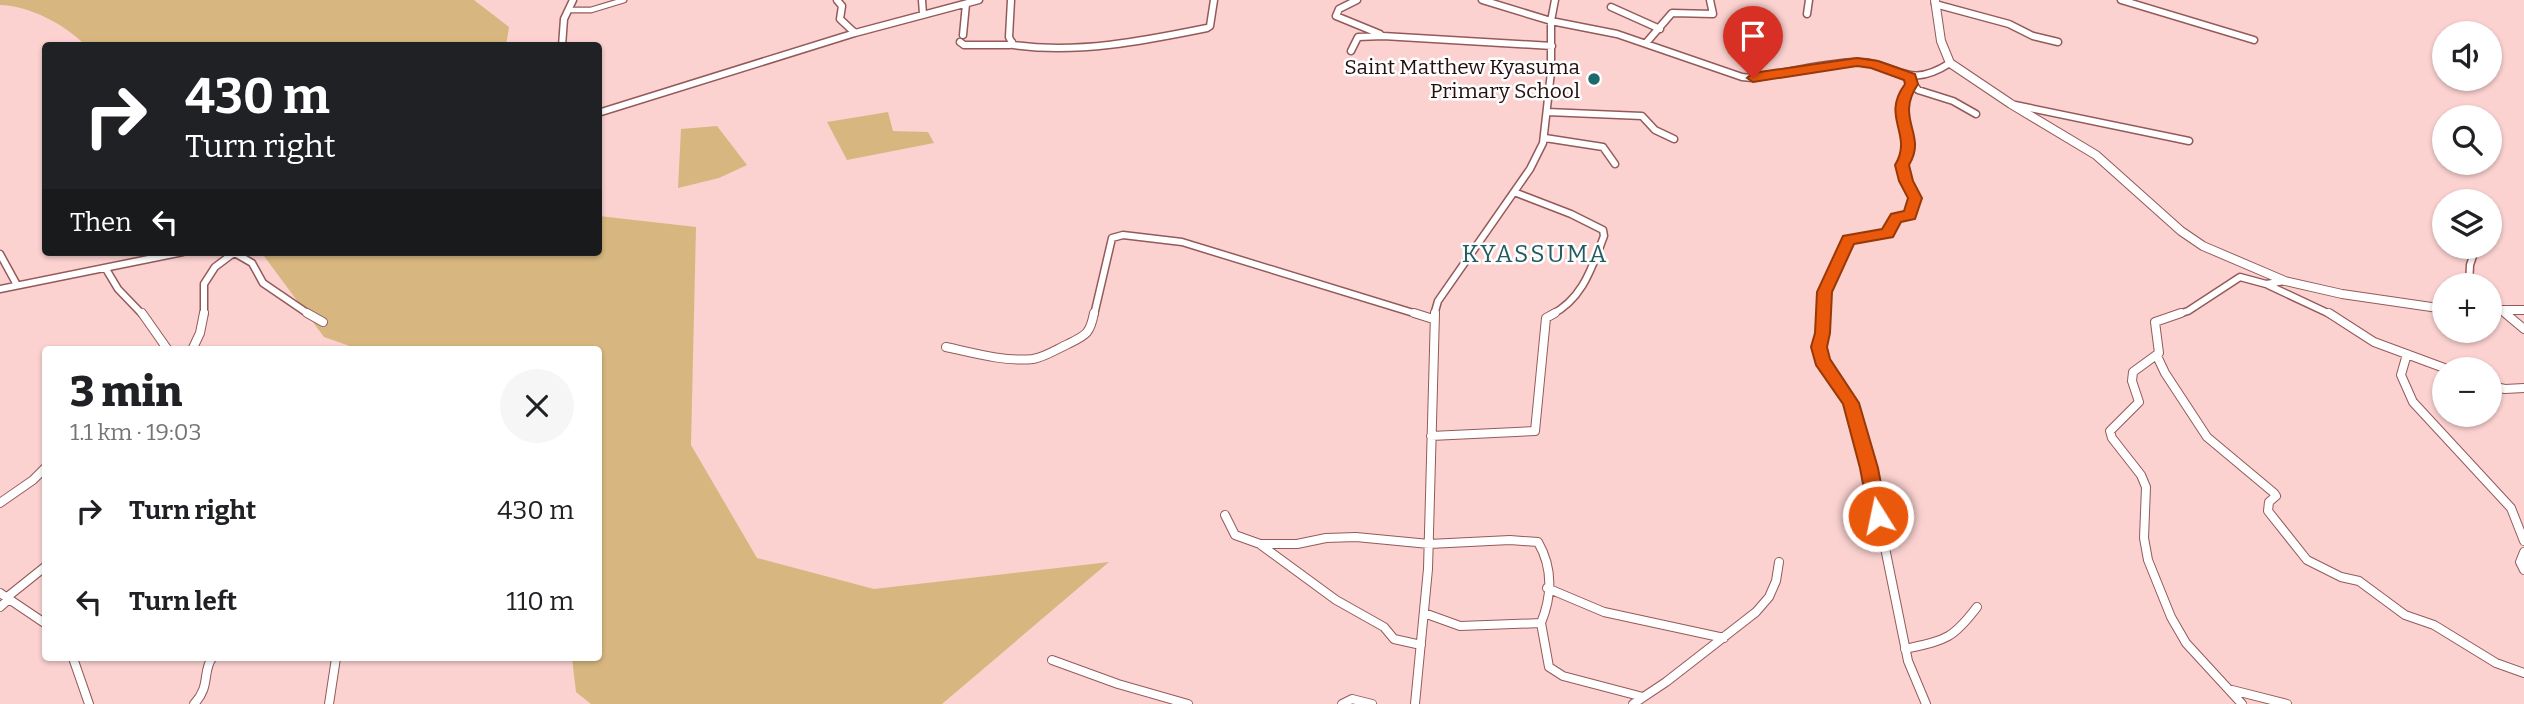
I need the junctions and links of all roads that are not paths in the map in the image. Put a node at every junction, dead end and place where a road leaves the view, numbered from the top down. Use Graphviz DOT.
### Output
graph roads {
  1 [pos="573,0"];
  2 [pos="624,0"];
  3 [pos="837,0"];
  4 [pos="922,0"];
  5 [pos="979,0"];
  6 [pos="1011,0"];
  7 [pos="1214,0"];
  8 [pos="1357,0"];
  9 [pos="1482,0"];
  10 [pos="1555,0"];
  11 [pos="1710,0"];
  12 [pos="1809,0"];
  13 [pos="2121,0"];
  14 [pos="1935,2"];
  15 [pos="966,4"];
  16 [pos="1611,7"];
  17 [pos="569,10"];
  18 [pos="923,14"];
  19 [pos="1807,14"];
  20 [pos="893,15"];
  21 [pos="902,20"];
  22 [pos="1551,21"];
  23 [pos="1660,29"];
  24 [pos="855,33"];
  25 [pos="963,35"];
  26 [pos="1390,36"];
  27 [pos="2254,40"];
  28 [pos="562,42"];
  29 [pos="960,42"];
  30 [pos="1012,42"];
  31 [pos="2058,42"];
  32 [pos="1646,43"];
  33 [pos="1552,46"];
  34 [pos="1351,51"];
  35 [pos="1950,63"];
  36 [pos="1911,81"];
  37 [pos="2011,104"];
  38 [pos="602,106"];
  39 [pos="609,110"];
  40 [pos="602,112"];
  41 [pos="1548,112"];
  42 [pos="1976,114"];
  43 [pos="1545,138"];
  44 [pos="1674,139"];
  45 [pos="2189,141"];
  46 [pos="1615,164"];
  47 [pos="1514,192"];
  48 [pos="0,254"];
  49 [pos="165,256"];
  50 [pos="229,256"];
  51 [pos="241,256"];
  52 [pos="2239,263"];
  53 [pos="106,269"];
  54 [pos="2240,277"];
  55 [pos="2285,281"];
  56 [pos="2266,284"];
  57 [pos="17,285"];
  58 [pos="0,289"];
  59 [pos="2432,307"];
  60 [pos="2502,310"];
  61 [pos="2524,310"];
  62 [pos="2502,311"];
  63 [pos="1433,319"];
  64 [pos="323,322"];
  65 [pos="2524,329"];
  66 [pos="166,346"];
  67 [pos="194,346"];
  68 [pos="946,347"];
  69 [pos="2407,354"];
  70 [pos="2157,356"];
  71 [pos="2432,363"];
  72 [pos="2502,388"];
  73 [pos="2524,388"];
  74 [pos="1431,436"];
  75 [pos="42,471"];
  76 [pos="0,503"];
  77 [pos="1225,515"];
  78 [pos="2524,541"];
  79 [pos="1260,544"];
  80 [pos="1429,544"];
  81 [pos="2524,552"];
  82 [pos="1779,562"];
  83 [pos="42,569"];
  84 [pos="2524,570"];
  85 [pos="1547,588"];
  86 [pos="5,597"];
  87 [pos="0,607"];
  88 [pos="1977,607"];
  89 [pos="1424,613"];
  90 [pos="42,621"];
  91 [pos="1541,623"];
  92 [pos="1724,638"];
  93 [pos="1421,645"];
  94 [pos="1905,649"];
  95 [pos="1052,660"];
  96 [pos="74,661"];
  97 [pos="210,661"];
  98 [pos="335,661"];
  99 [pos="2524,673"];
  100 [pos="2231,690"];
  101 [pos="1643,696"];
  102 [pos="89,704"];
  103 [pos="194,704"];
  104 [pos="328,704"];
  105 [pos="1188,704"];
  106 [pos="1342,704"];
  107 [pos="1372,704"];
  108 [pos="1415,704"];
  109 [pos="1633,704"];
  110 [pos="1926,704"];
  111 [pos="2242,704"];
  112 [pos="2287,704"];
  1 -- 17 [label="street"];
  2 -- 17 [label="street"];
  3 -- 24 [label="street"];
  4 -- 18 [label="street"];
  5 -- 15 [label="street"];
  6 -- 30 [label="street"];
  7 -- 30 [label="street"];
  8 -- 26 [label="street"];
  9 -- 22 [label="street"];
  10 -- 22 [label="street"];
  11 -- 23 [label="street"];
  12 -- 19 [label="street"];
  13 -- 27 [label="street"];
  14 -- 31 [label="street"];
  14 -- 35 [label="street"];
  15 -- 18 [label="street"];
  15 -- 25 [label="street"];
  16 -- 23 [label="street"];
  17 -- 28 [label="street"];
  18 -- 21 [label="street"];
  20 -- 21 [label="street"];
  21 -- 24 [label="street"];
  22 -- 32 [label="street"];
  22 -- 33 [label="street"];
  23 -- 32 [label="street"];
  24 -- 39 [label="street"];
  26 -- 33 [label="street"];
  26 -- 34 [label="street"];
  29 -- 30 [label="street"];
  32 -- 36 [label="street"];
  33 -- 41 [label="street"];
  35 -- 36 [label="street"];
  35 -- 37 [label="street"];
  36 -- 42 [label="street"];
  36 -- 94 [label="street"];
  37 -- 45 [label="street"];
  37 -- 52 [label="street"];
  38 -- 39 [label="street"];
  39 -- 40 [label="street"];
  41 -- 43 [label="street"];
  41 -- 44 [label="street"];
  43 -- 46 [label="street"];
  43 -- 47 [label="street"];
  47 -- 63 [label="street"];
  47 -- 74 [label="street"];
  48 -- 57 [label="street"];
  49 -- 53 [label="street"];
  50 -- 67 [label="street"];
  51 -- 64 [label="street"];
  52 -- 54 [label="street"];
  52 -- 55 [label="street"];
  53 -- 57 [label="street"];
  53 -- 66 [label="street"];
  54 -- 56 [label="street"];
  54 -- 70 [label="street"];
  55 -- 56 [label="street"];
  55 -- 59 [label="street"];
  56 -- 69 [label="street"];
  57 -- 58 [label="street"];
  60 -- 61 [label="street"];
  62 -- 65 [label="street"];
  63 -- 68 [label="street"];
  63 -- 74 [label="street"];
  69 -- 71 [label="street"];
  69 -- 78 [label="street"];
  70 -- 99 [label="street"];
  70 -- 100 [label="street"];
  72 -- 73 [label="street"];
  74 -- 80 [label="street"];
  75 -- 76 [label="street"];
  77 -- 79 [label="street"];
  79 -- 80 [label="street"];
  79 -- 93 [label="street"];
  80 -- 85 [label="street"];
  80 -- 89 [label="street"];
  81 -- 84 [label="street"];
  82 -- 92 [label="street"];
  83 -- 86 [label="street"];
  85 -- 91 [label="street"];
  85 -- 92 [label="street"];
  86 -- 87 [label="street"];
  86 -- 90 [label="street"];
  88 -- 94 [label="street"];
  89 -- 91 [label="street"];
  89 -- 93 [label="street"];
  91 -- 101 [label="street"];
  92 -- 101 [label="street"];
  93 -- 108 [label="street"];
  94 -- 110 [label="street"];
  95 -- 105 [label="street"];
  96 -- 102 [label="street"];
  97 -- 103 [label="street"];
  98 -- 104 [label="street"];
  100 -- 111 [label="street"];
  100 -- 112 [label="street"];
  101 -- 109 [label="street"];
  106 -- 107 [label="street"];
}
